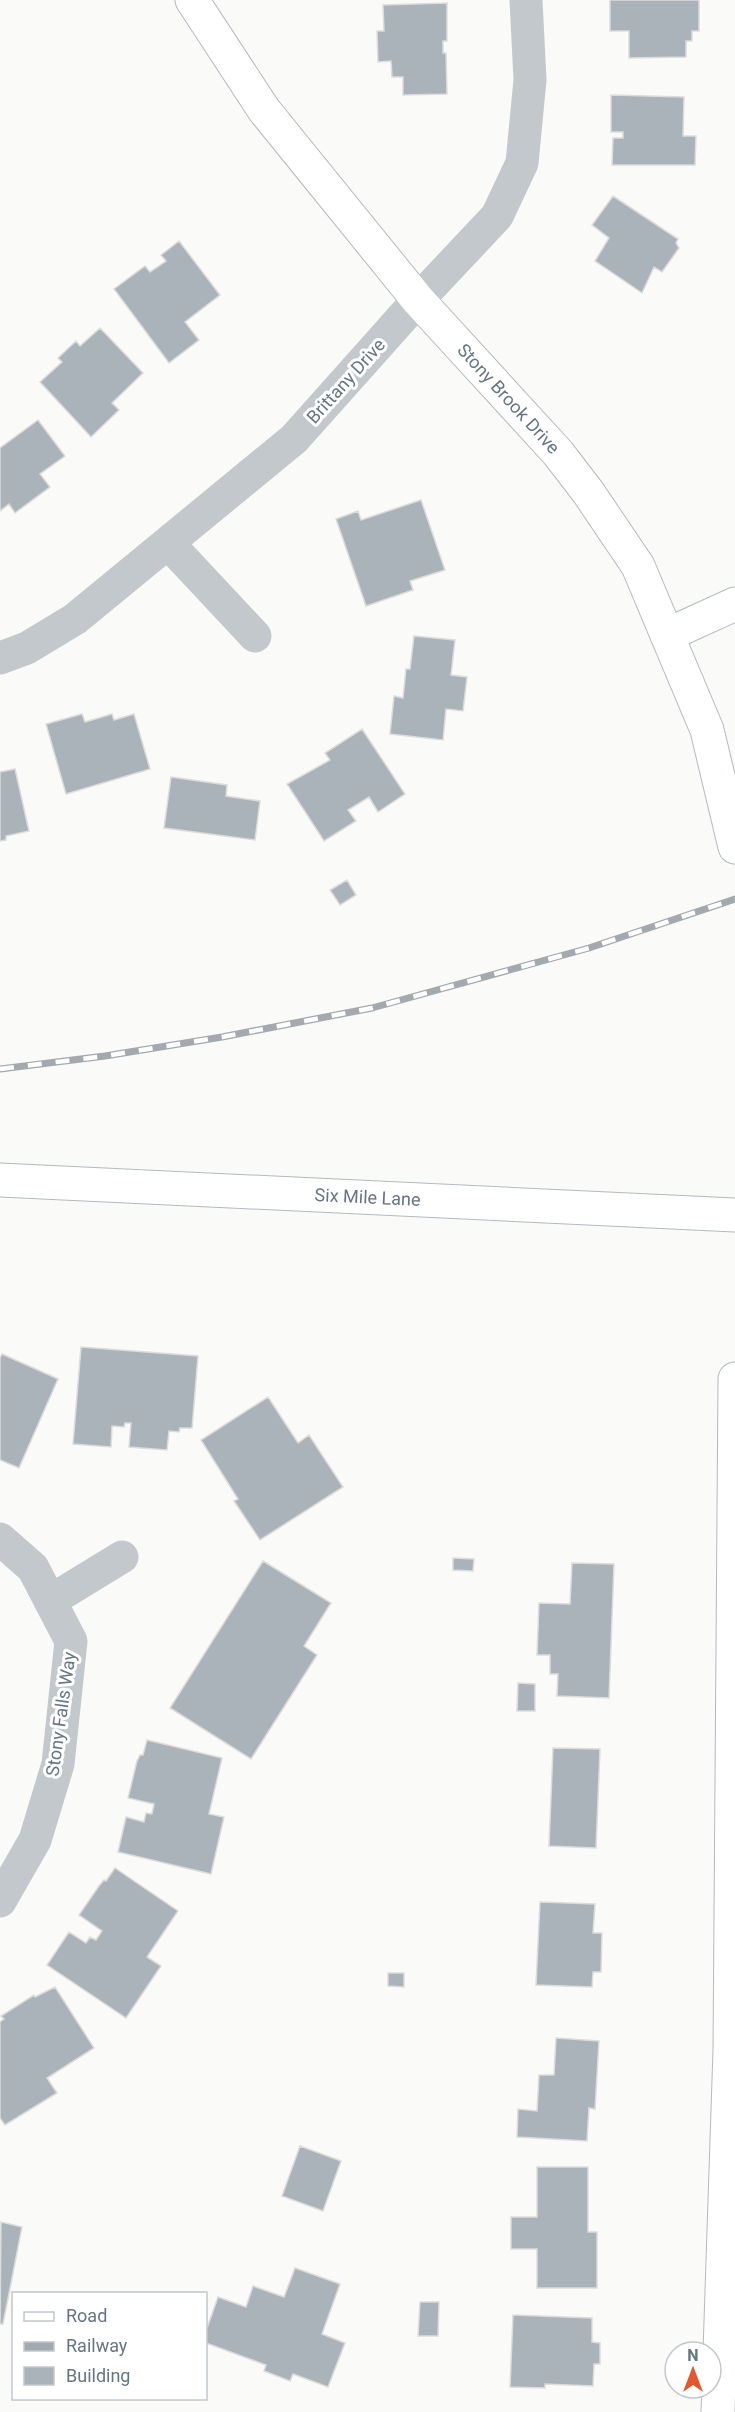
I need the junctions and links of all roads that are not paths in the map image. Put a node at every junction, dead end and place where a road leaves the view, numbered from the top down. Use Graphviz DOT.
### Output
graph roads {
  1 [pos="192,0"];
  2 [pos="526,0"];
  3 [pos="418,300"];
  4 [pos="168,543"];
  5 [pos="735,604"];
  6 [pos="667,635"];
  7 [pos="255,636"];
  8 [pos="0,658"];
  9 [pos="735,847"];
  10 [pos="0,1180"];
  11 [pos="735,1215"];
  12 [pos="735,1379"];
  13 [pos="0,1539"];
  14 [pos="122,1557"];
  15 [pos="50,1601"];
  16 [pos="0,1901"];
  17 [pos="718,2412"];
  1 -- 3 [label="street, Stony Brook Drive"];
  2 -- 3 [label="street, Brittany Drive"];
  3 -- 4 [label="street, Brittany Drive"];
  3 -- 6 [label="street, Stony Brook Drive"];
  4 -- 7 [label="street"];
  4 -- 8 [label="street, Brittany Drive"];
  5 -- 6 [label="street"];
  6 -- 9 [label="street, Stony Brook Drive"];
  10 -- 11 [label="street, Six Mile Lane"];
  12 -- 17 [label="street"];
  13 -- 15 [label="street, Stony Falls Way"];
  14 -- 15 [label="street"];
  15 -- 16 [label="street, Stony Falls Way"];
}
